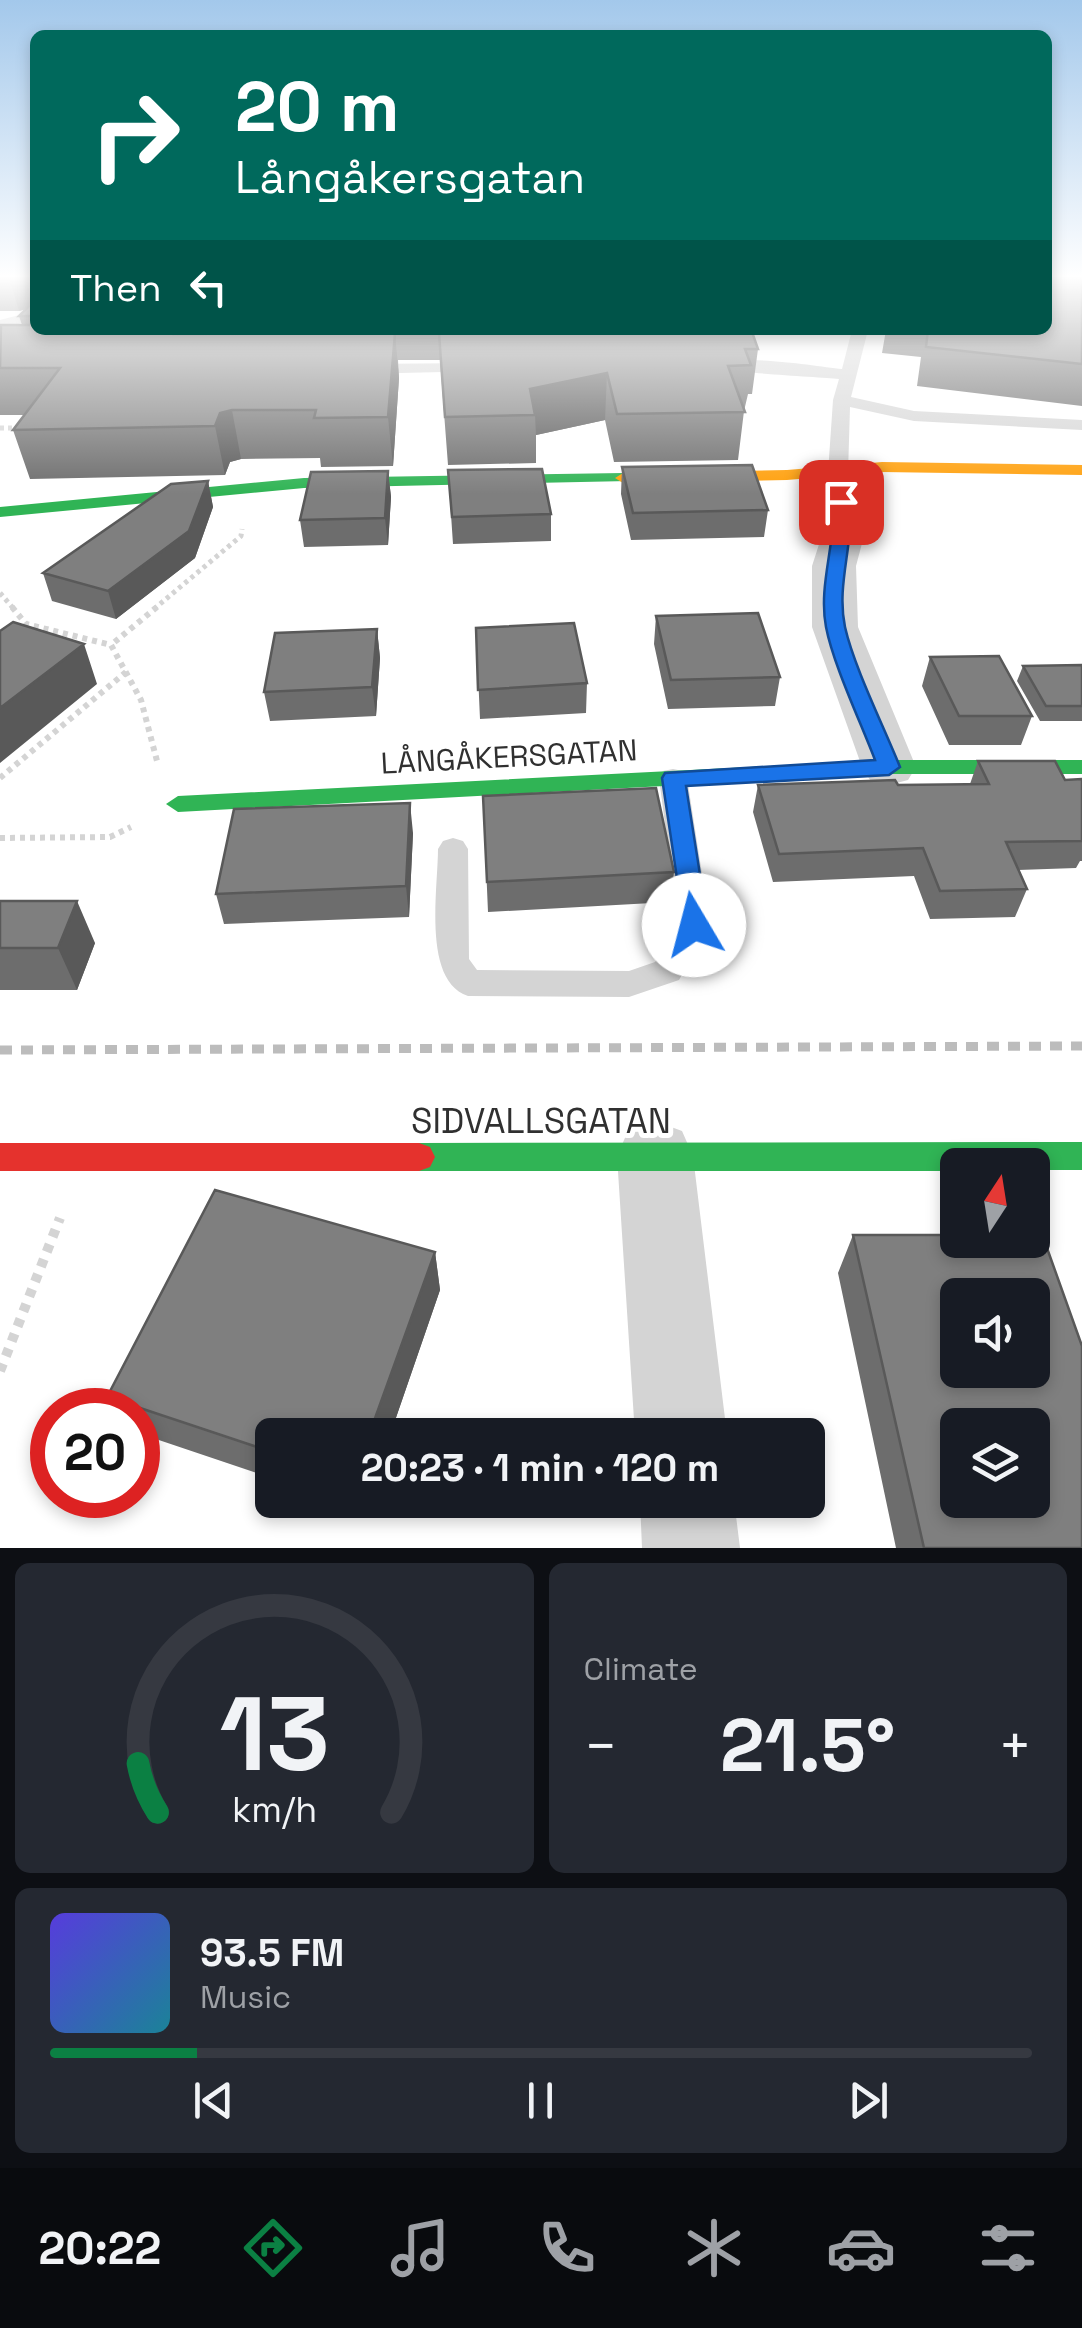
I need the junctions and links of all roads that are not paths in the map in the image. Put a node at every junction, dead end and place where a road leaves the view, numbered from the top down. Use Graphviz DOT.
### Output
graph roads {
  1 [pos="855,349"];
  2 [pos="500,368"];
  3 [pos="698,368"];
  4 [pos="340,369"];
  5 [pos="848,375"];
  6 [pos="842,400"];
  7 [pos="1082,425"];
  8 [pos="1082,470"];
  9 [pos="838,472"];
  10 [pos="0,512"];
  11 [pos="889,767"];
  12 [pos="1082,767"];
  13 [pos="673,778"];
  14 [pos="178,804"];
  15 [pos="453,849"];
  16 [pos="0,1156"];
  17 [pos="656,1156"];
  18 [pos="1082,1156"];
  19 [pos="679,1418"];
  20 [pos="688,1518"];
  21 [pos="691,1548"];
  1 -- 5 [label="lane"];
  2 -- 4 [label="lane"];
  3 -- 5 [label="lane"];
  5 -- 6 [label="lane"];
  6 -- 7 [label="lane"];
  6 -- 9 [label="lane"];
  8 -- 9 [label="street"];
  9 -- 10 [label="street"];
  9 -- 11 [label="street"];
  11 -- 12 [label="street, LÅNGÅKERSGATAN"];
  11 -- 13 [label="street, LÅNGÅKERSGATAN"];
  13 -- 14 [label="street, LÅNGÅKERSGATAN"];
  13 -- 15 [label="lane"];
  16 -- 17 [label="street, SIDVALLSGATAN"];
  17 -- 18 [label="street, SIDVALLSGATAN"];
  17 -- 19 [label="street"];
  20 -- 21 [label="street"];
}
